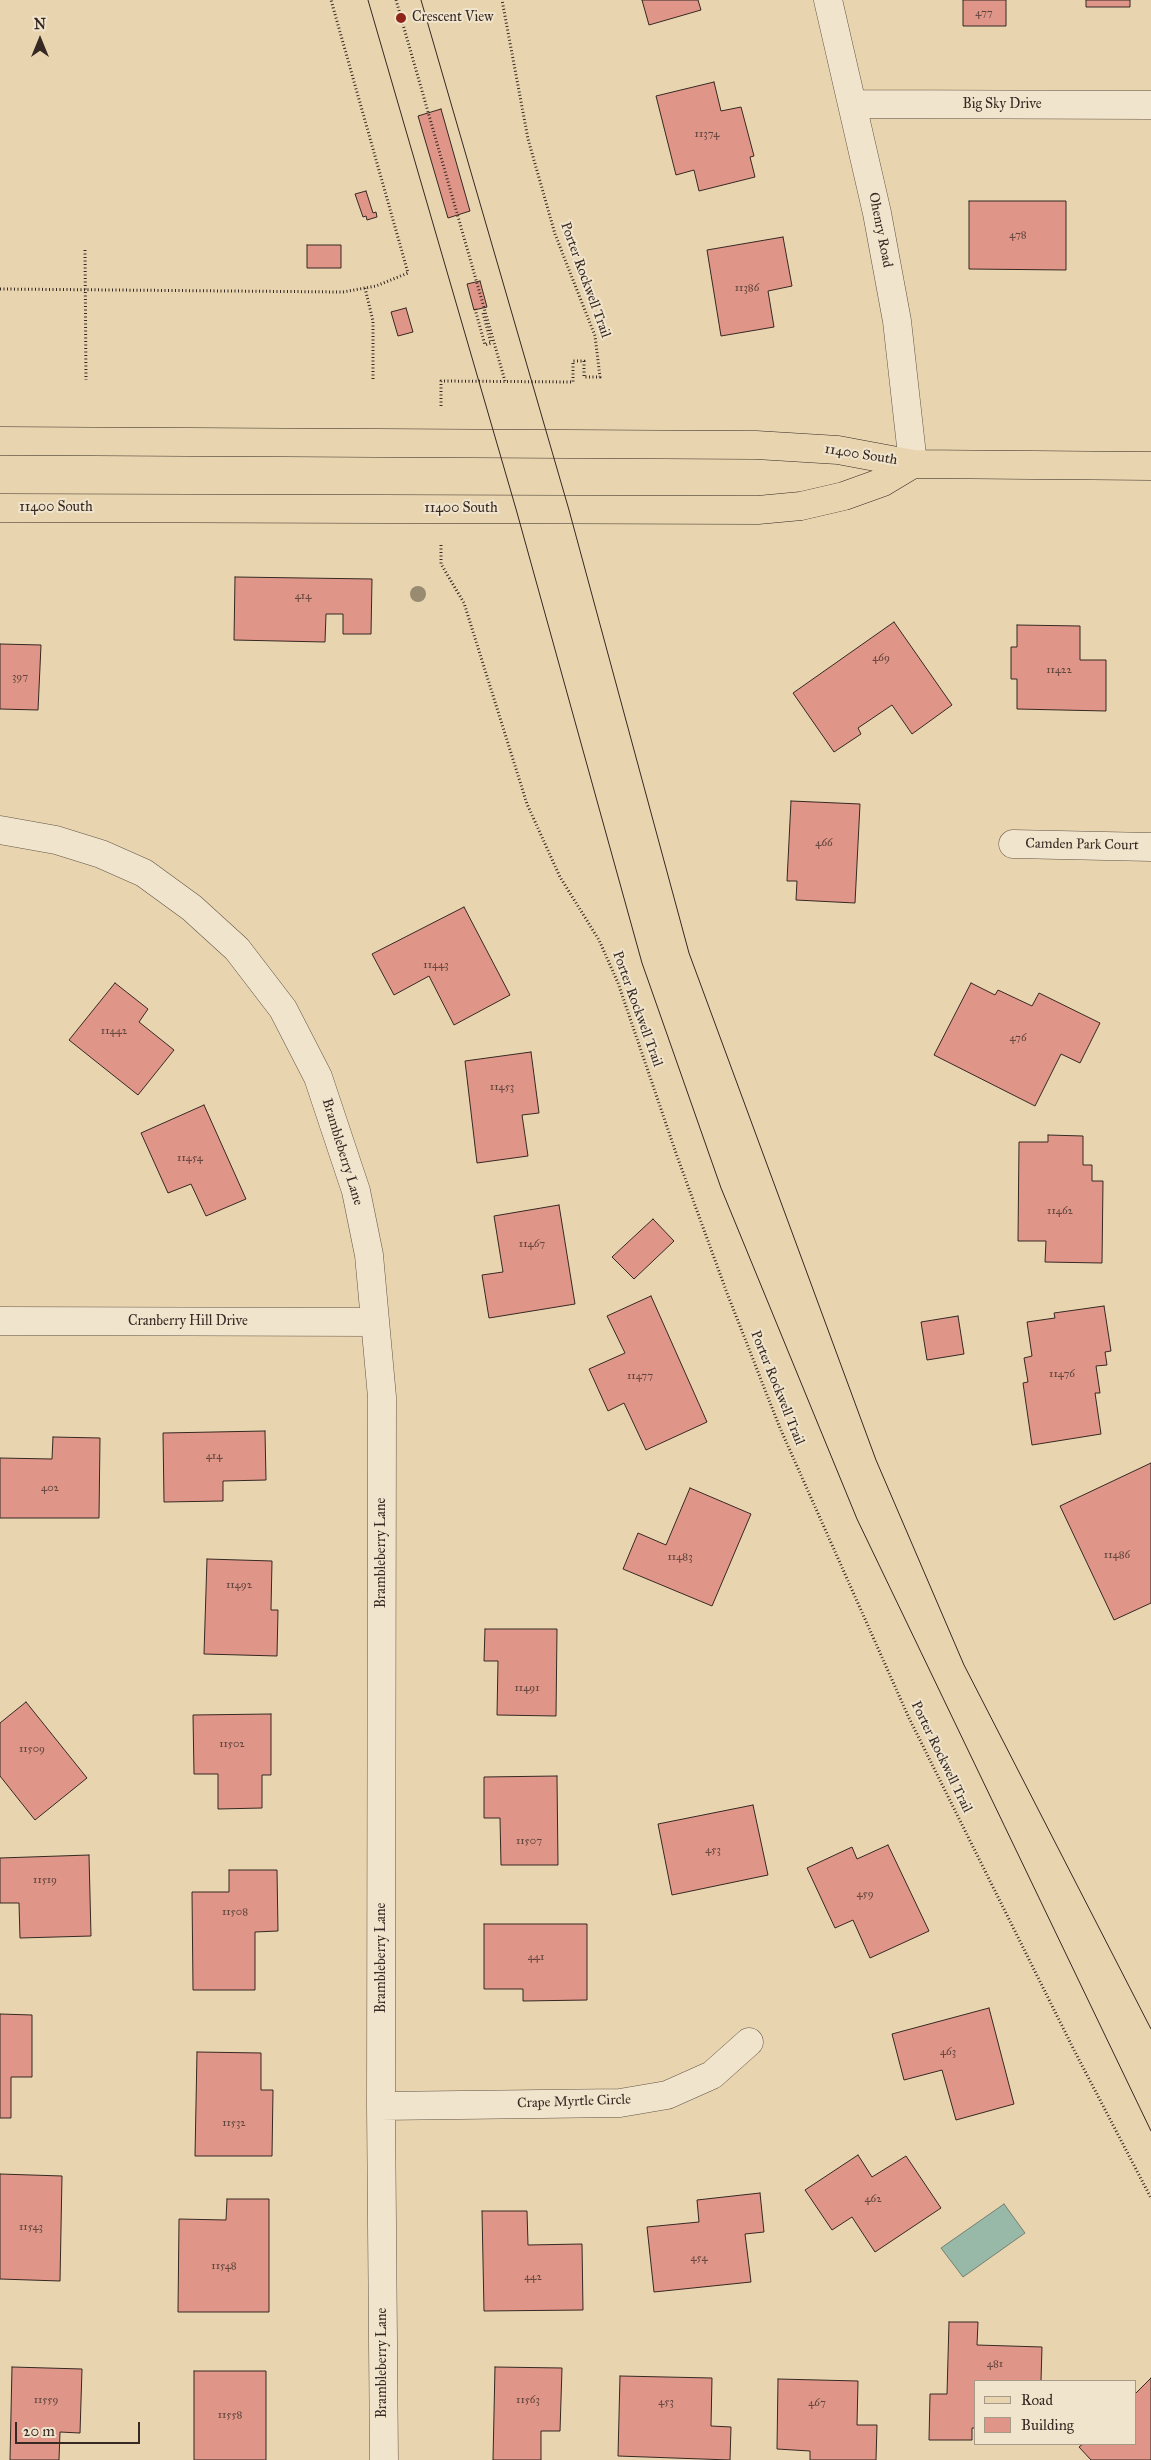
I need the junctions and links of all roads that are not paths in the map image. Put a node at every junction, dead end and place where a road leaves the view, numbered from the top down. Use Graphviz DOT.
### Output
graph roads {
  1 [pos="828,0"];
  2 [pos="853,104"];
  3 [pos="1151,105"];
  4 [pos="0,441"];
  5 [pos="913,464"];
  6 [pos="1151,466"];
  7 [pos="0,508"];
  8 [pos="0,830"];
  9 [pos="1013,844"];
  10 [pos="1151,847"];
  11 [pos="0,1321"];
  12 [pos="375,1322"];
  13 [pos="748,2042"];
  14 [pos="381,2106"];
  15 [pos="384,2460"];
  1 -- 2 [label="street, Ohenry Road"];
  2 -- 3 [label="street, Big Sky Drive"];
  2 -- 5 [label="street, Ohenry Road"];
  4 -- 5 [label="main road, 11400 South"];
  5 -- 6 [label="main road, 11400 South"];
  5 -- 7 [label="main road, 11400 South"];
  8 -- 12 [label="street, Brambleberry Lane"];
  9 -- 10 [label="street, Camden Park Court"];
  11 -- 12 [label="street, Cranberry Hill Drive"];
  12 -- 14 [label="street, Brambleberry Lane"];
  13 -- 14 [label="street, Crape Myrtle Circle"];
  14 -- 15 [label="street, Brambleberry Lane"];
}
